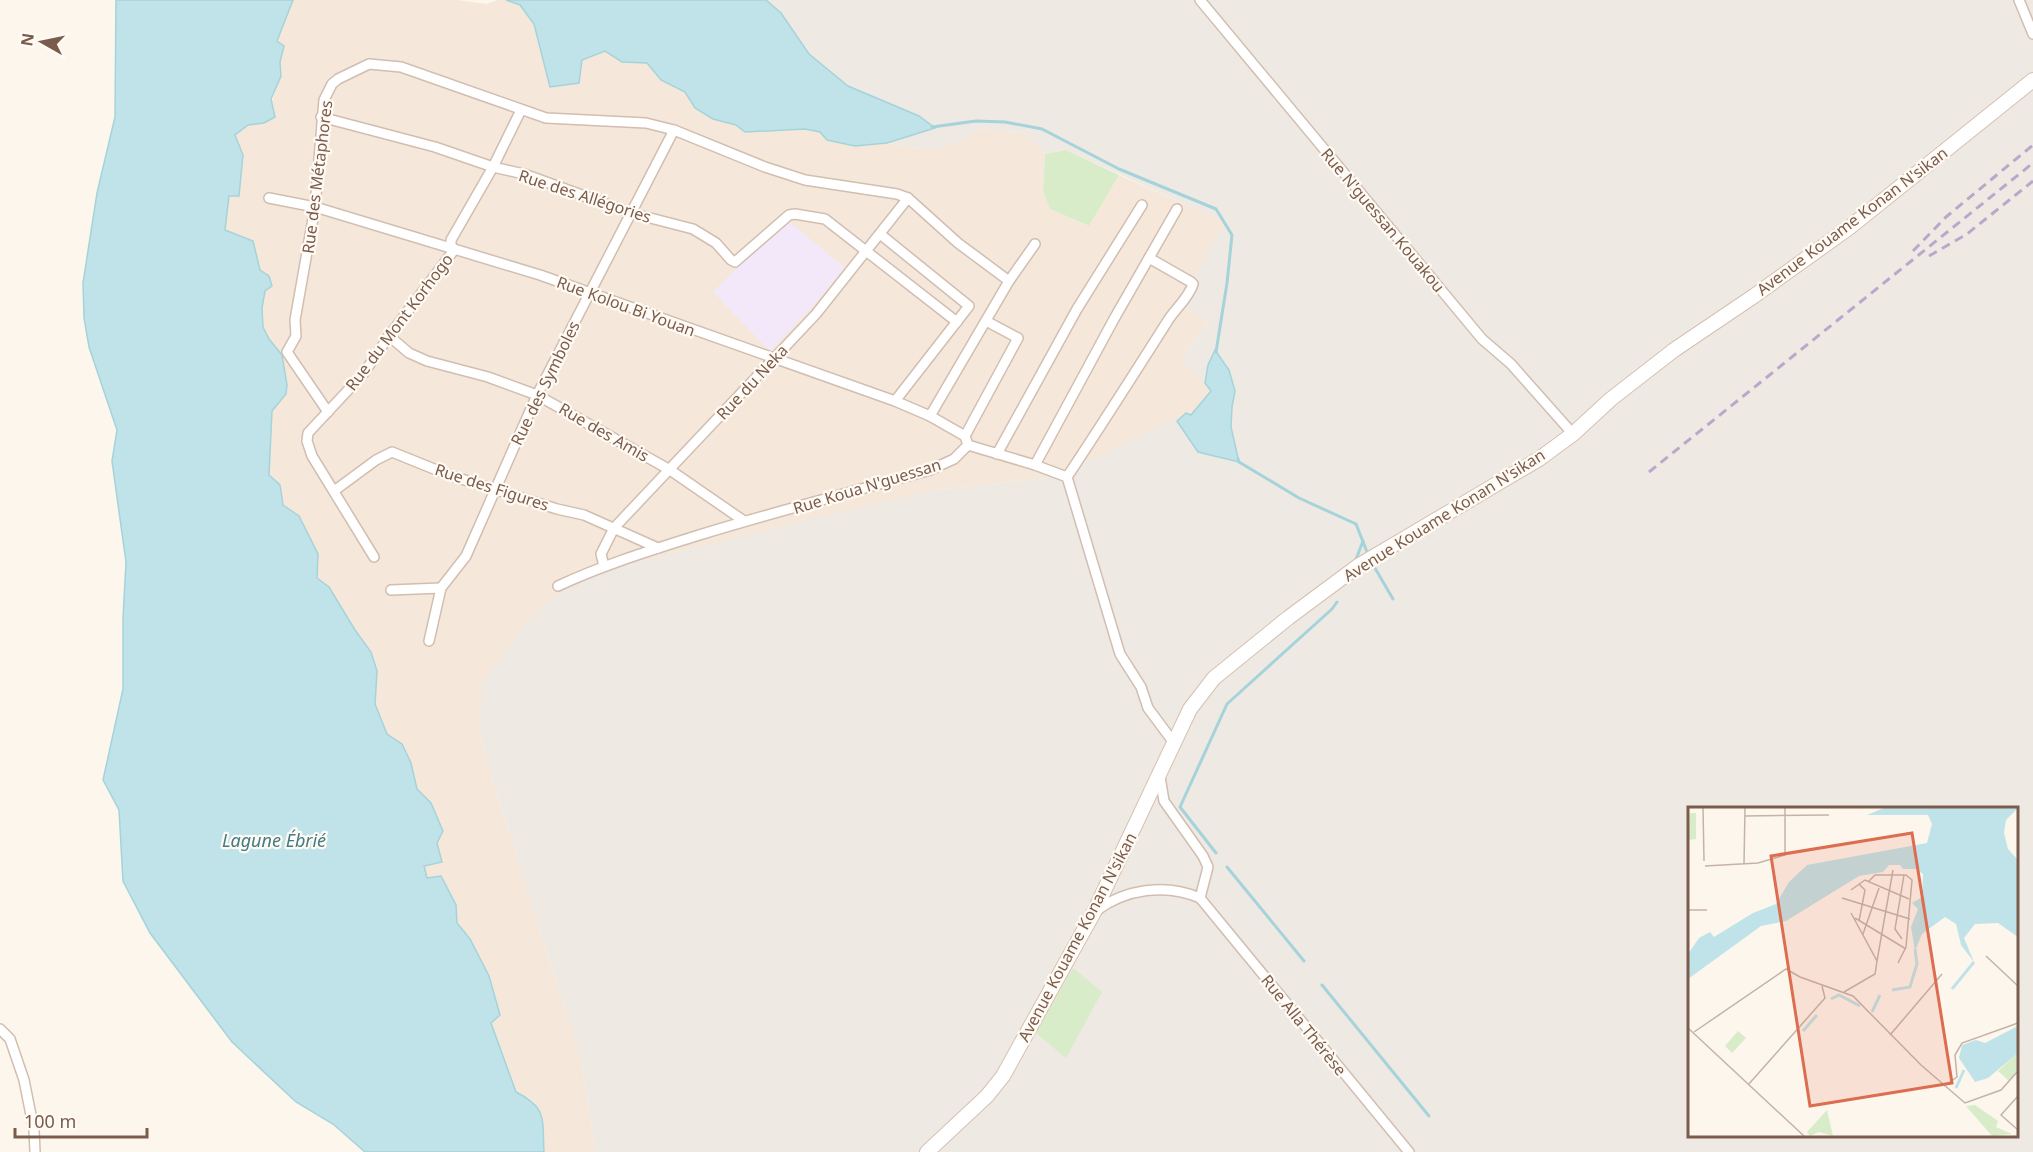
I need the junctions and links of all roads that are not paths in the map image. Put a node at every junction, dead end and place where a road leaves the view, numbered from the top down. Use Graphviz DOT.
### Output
graph roads {
  1 [pos="1200,0"];
  2 [pos="2019,0"];
  3 [pos="2033,34"];
  4 [pos="2033,80"];
  5 [pos="521,110"];
  6 [pos="321,117"];
  7 [pos="674,130"];
  8 [pos="493,167"];
  9 [pos="269,198"];
  10 [pos="908,198"];
  11 [pos="1142,205"];
  12 [pos="315,207"];
  13 [pos="1177,209"];
  14 [pos="631,213"];
  15 [pos="880,234"];
  16 [pos="1035,244"];
  17 [pos="454,250"];
  18 [pos="866,250"];
  19 [pos="1149,258"];
  20 [pos="1009,281"];
  21 [pos="589,294"];
  22 [pos="986,321"];
  23 [pos="957,322"];
  24 [pos="389,336"];
  25 [pos="774,358"];
  26 [pos="537,394"];
  27 [pos="895,402"];
  28 [pos="328,412"];
  29 [pos="930,416"];
  30 [pos="1573,434"];
  31 [pos="966,440"];
  32 [pos="997,454"];
  33 [pos="1035,465"];
  34 [pos="670,470"];
  35 [pos="1067,477"];
  36 [pos="494,489"];
  37 [pos="334,491"];
  38 [pos="744,521"];
  39 [pos="614,528"];
  40 [pos="658,548"];
  41 [pos="374,557"];
  42 [pos="603,566"];
  43 [pos="558,586"];
  44 [pos="441,588"];
  45 [pos="391,590"];
  46 [pos="429,641"];
  47 [pos="1174,743"];
  48 [pos="1160,775"];
  49 [pos="1200,898"];
  50 [pos="1094,912"];
  51 [pos="0,1029"];
  52 [pos="35,1152"];
  53 [pos="927,1152"];
  54 [pos="1409,1152"];
  1 -- 30 [label="street, Rue N'guessan Kouakou"];
  2 -- 3 [label="street"];
  4 -- 30 [label="street, Avenue Kouame Konan N'sikan"];
  5 -- 6 [label="street, Rue des Métaphores"];
  5 -- 7 [label="street, Rue des Métaphores"];
  5 -- 8 [label="street, Rue du Mont Korhogo"];
  6 -- 8 [label="street, Rue des Allégories"];
  6 -- 12 [label="street, Rue des Métaphores"];
  7 -- 10 [label="street, Rue des Métaphores"];
  7 -- 14 [label="street, Rue des Symboles"];
  8 -- 14 [label="street, Rue des Allégories"];
  8 -- 17 [label="street, Rue du Mont Korhogo"];
  9 -- 12 [label="street, Rue Kolou Bi Youan"];
  10 -- 15 [label="street, Rue du Neka"];
  10 -- 20 [label="street, Rue des Métaphores"];
  11 -- 32 [label="street"];
  12 -- 17 [label="street, Rue Kolou Bi Youan"];
  12 -- 28 [label="street, Rue des Métaphores"];
  13 -- 19 [label="street"];
  14 -- 18 [label="street, Rue des Allégories"];
  14 -- 21 [label="street, Rue des Symboles"];
  15 -- 18 [label="street, Rue du Neka"];
  15 -- 23 [label="street"];
  16 -- 20 [label="street"];
  17 -- 21 [label="street, Rue Kolou Bi Youan"];
  17 -- 24 [label="street, Rue du Mont Korhogo"];
  18 -- 23 [label="street"];
  18 -- 25 [label="street, Rue du Neka"];
  19 -- 33 [label="street"];
  19 -- 35 [label="street"];
  20 -- 22 [label="street"];
  21 -- 25 [label="street, Rue Kolou Bi Youan"];
  21 -- 26 [label="street, Rue des Symboles"];
  22 -- 29 [label="street"];
  22 -- 31 [label="street"];
  23 -- 27 [label="street"];
  24 -- 26 [label="street, Rue des Amis"];
  24 -- 28 [label="street, Rue du Mont Korhogo"];
  25 -- 27 [label="street, Rue Kolou Bi Youan"];
  25 -- 34 [label="street, Rue du Neka"];
  26 -- 34 [label="street, Rue des Amis"];
  26 -- 36 [label="street, Rue des Symboles"];
  27 -- 29 [label="street, Rue Kolou Bi Youan"];
  28 -- 37 [label="street, Rue du Mont Korhogo"];
  29 -- 31 [label="street, Rue Kolou Bi Youan"];
  30 -- 47 [label="street, Avenue Kouame Konan N'sikan"];
  31 -- 32 [label="street"];
  31 -- 38 [label="street, Rue Koua N'guessan"];
  32 -- 33 [label="street"];
  33 -- 35 [label="street"];
  34 -- 38 [label="street, Rue des Amis"];
  34 -- 39 [label="street, Rue du Neka"];
  35 -- 47 [label="street"];
  36 -- 37 [label="street, Rue des Figures"];
  36 -- 39 [label="street, Rue des Figures"];
  36 -- 44 [label="street, Rue des Symboles"];
  37 -- 41 [label="street, Rue du Mont Korhogo"];
  38 -- 40 [label="street, Rue Koua N'guessan"];
  39 -- 40 [label="street, Rue des Figures"];
  39 -- 42 [label="street, Rue du Neka"];
  40 -- 42 [label="street, Rue Koua N'guessan"];
  42 -- 43 [label="street, Rue Koua N'guessan"];
  44 -- 45 [label="street"];
  44 -- 46 [label="street, Rue des Symboles"];
  47 -- 48 [label="street, Avenue Kouame Konan N'sikan"];
  48 -- 49 [label="street"];
  48 -- 50 [label="street, Avenue Kouame Konan N'sikan"];
  49 -- 50 [label="street"];
  49 -- 54 [label="street, Rue Alla Thérèse"];
  50 -- 53 [label="street, Avenue Kouame Konan N'sikan"];
  51 -- 52 [label="street"];
}
